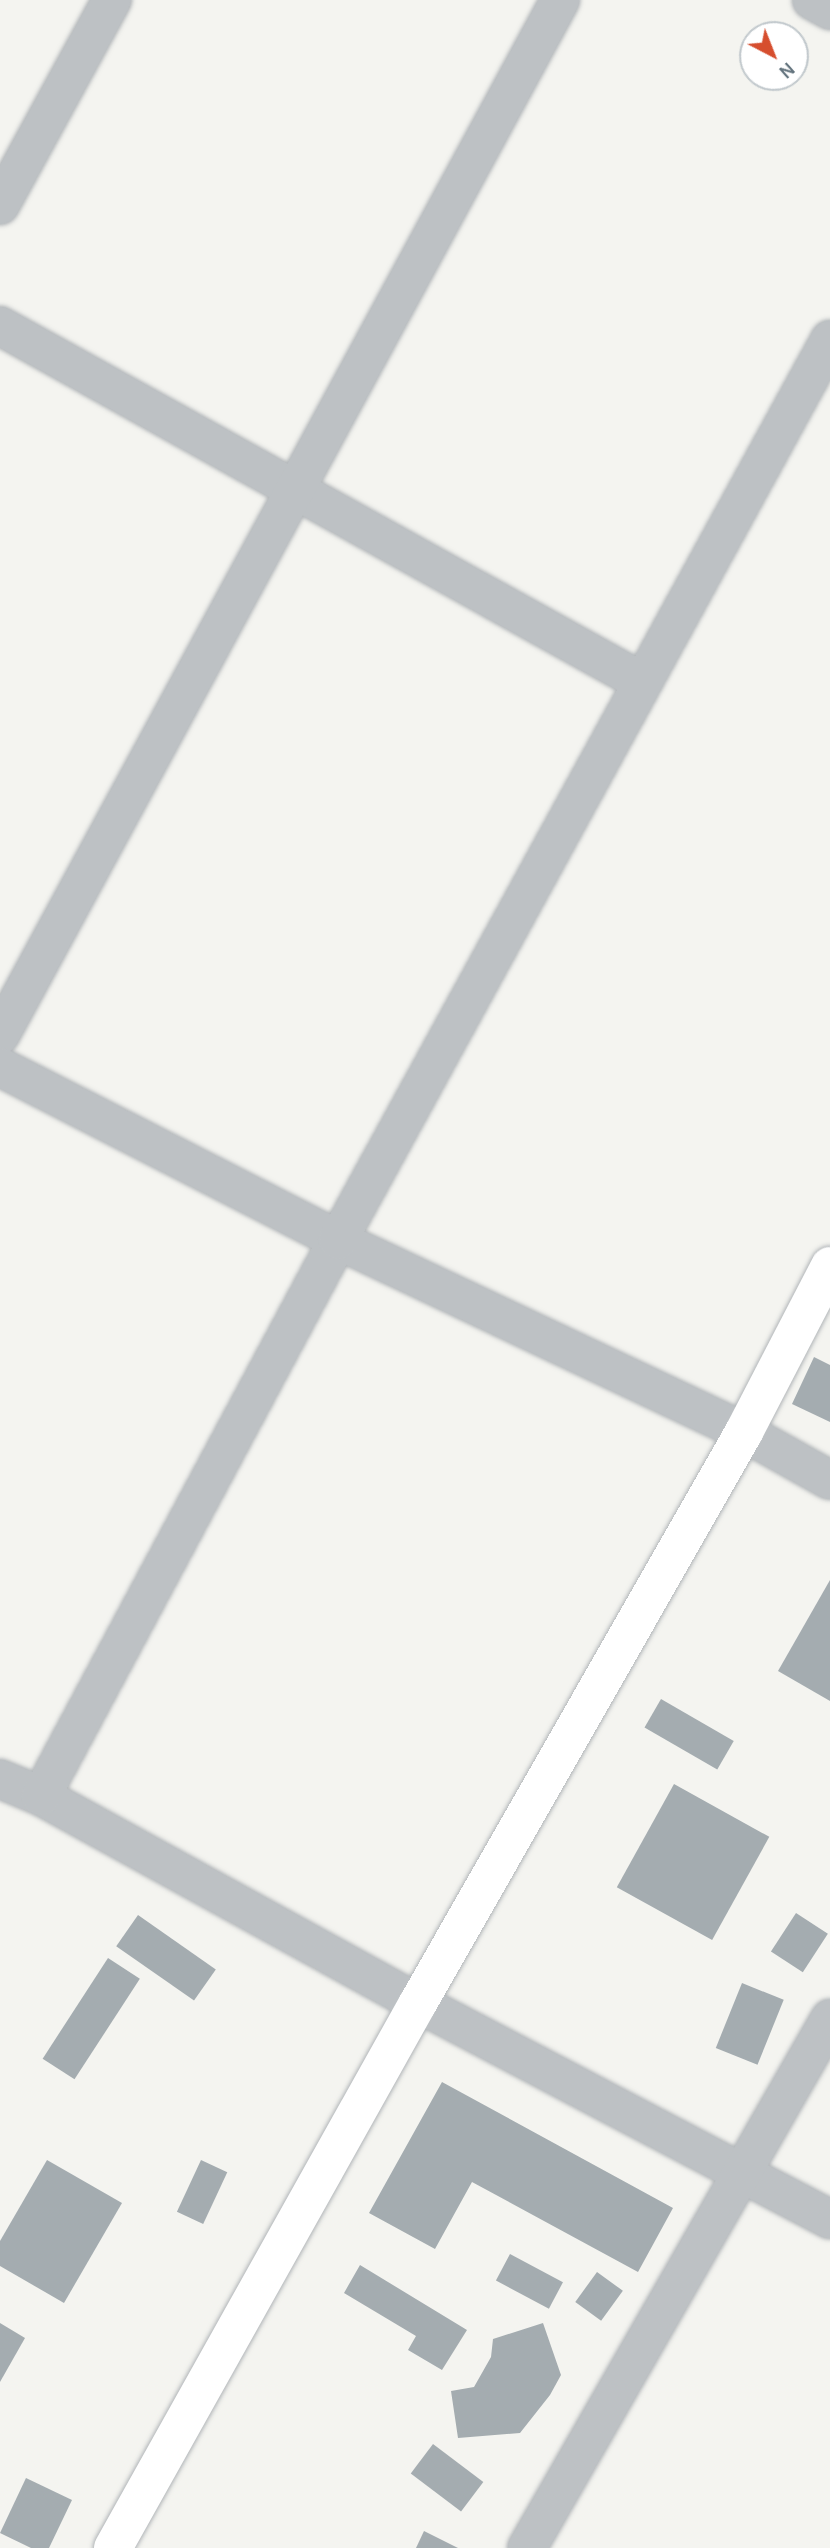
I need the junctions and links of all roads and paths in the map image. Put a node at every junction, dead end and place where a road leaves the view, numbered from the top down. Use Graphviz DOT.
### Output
graph roads {
  1 [pos="112,0"];
  2 [pos="560,0"];
  3 [pos="812,0"];
  4 [pos="830,10"];
  5 [pos="0,205"];
  6 [pos="0,326"];
  7 [pos="830,340"];
  8 [pos="295,490"];
  9 [pos="642,682"];
  10 [pos="0,1035"];
  11 [pos="0,1067"];
  12 [pos="338,1240"];
  13 [pos="830,1266"];
  14 [pos="744,1432"];
  15 [pos="830,1480"];
  16 [pos="0,1779"];
  17 [pos="41,1796"];
  18 [pos="418,2003"];
  19 [pos="830,2018"];
  20 [pos="739,2174"];
  21 [pos="830,2219"];
  22 [pos="113,2548"];
  23 [pos="527,2548"];
  1 -- 5 [label="street"];
  2 -- 8 [label="street"];
  3 -- 4 [label="street"];
  6 -- 8 [label="street"];
  7 -- 9 [label="street"];
  8 -- 9 [label="street"];
  8 -- 10 [label="street"];
  9 -- 12 [label="street"];
  11 -- 12 [label="street"];
  12 -- 14 [label="street"];
  12 -- 17 [label="street"];
  13 -- 14 [label="main road"];
  14 -- 15 [label="street"];
  14 -- 18 [label="main road"];
  16 -- 17 [label="street"];
  17 -- 18 [label="street"];
  18 -- 20 [label="street"];
  18 -- 22 [label="main road"];
  19 -- 20 [label="street"];
  20 -- 21 [label="street"];
  20 -- 23 [label="street"];
}
